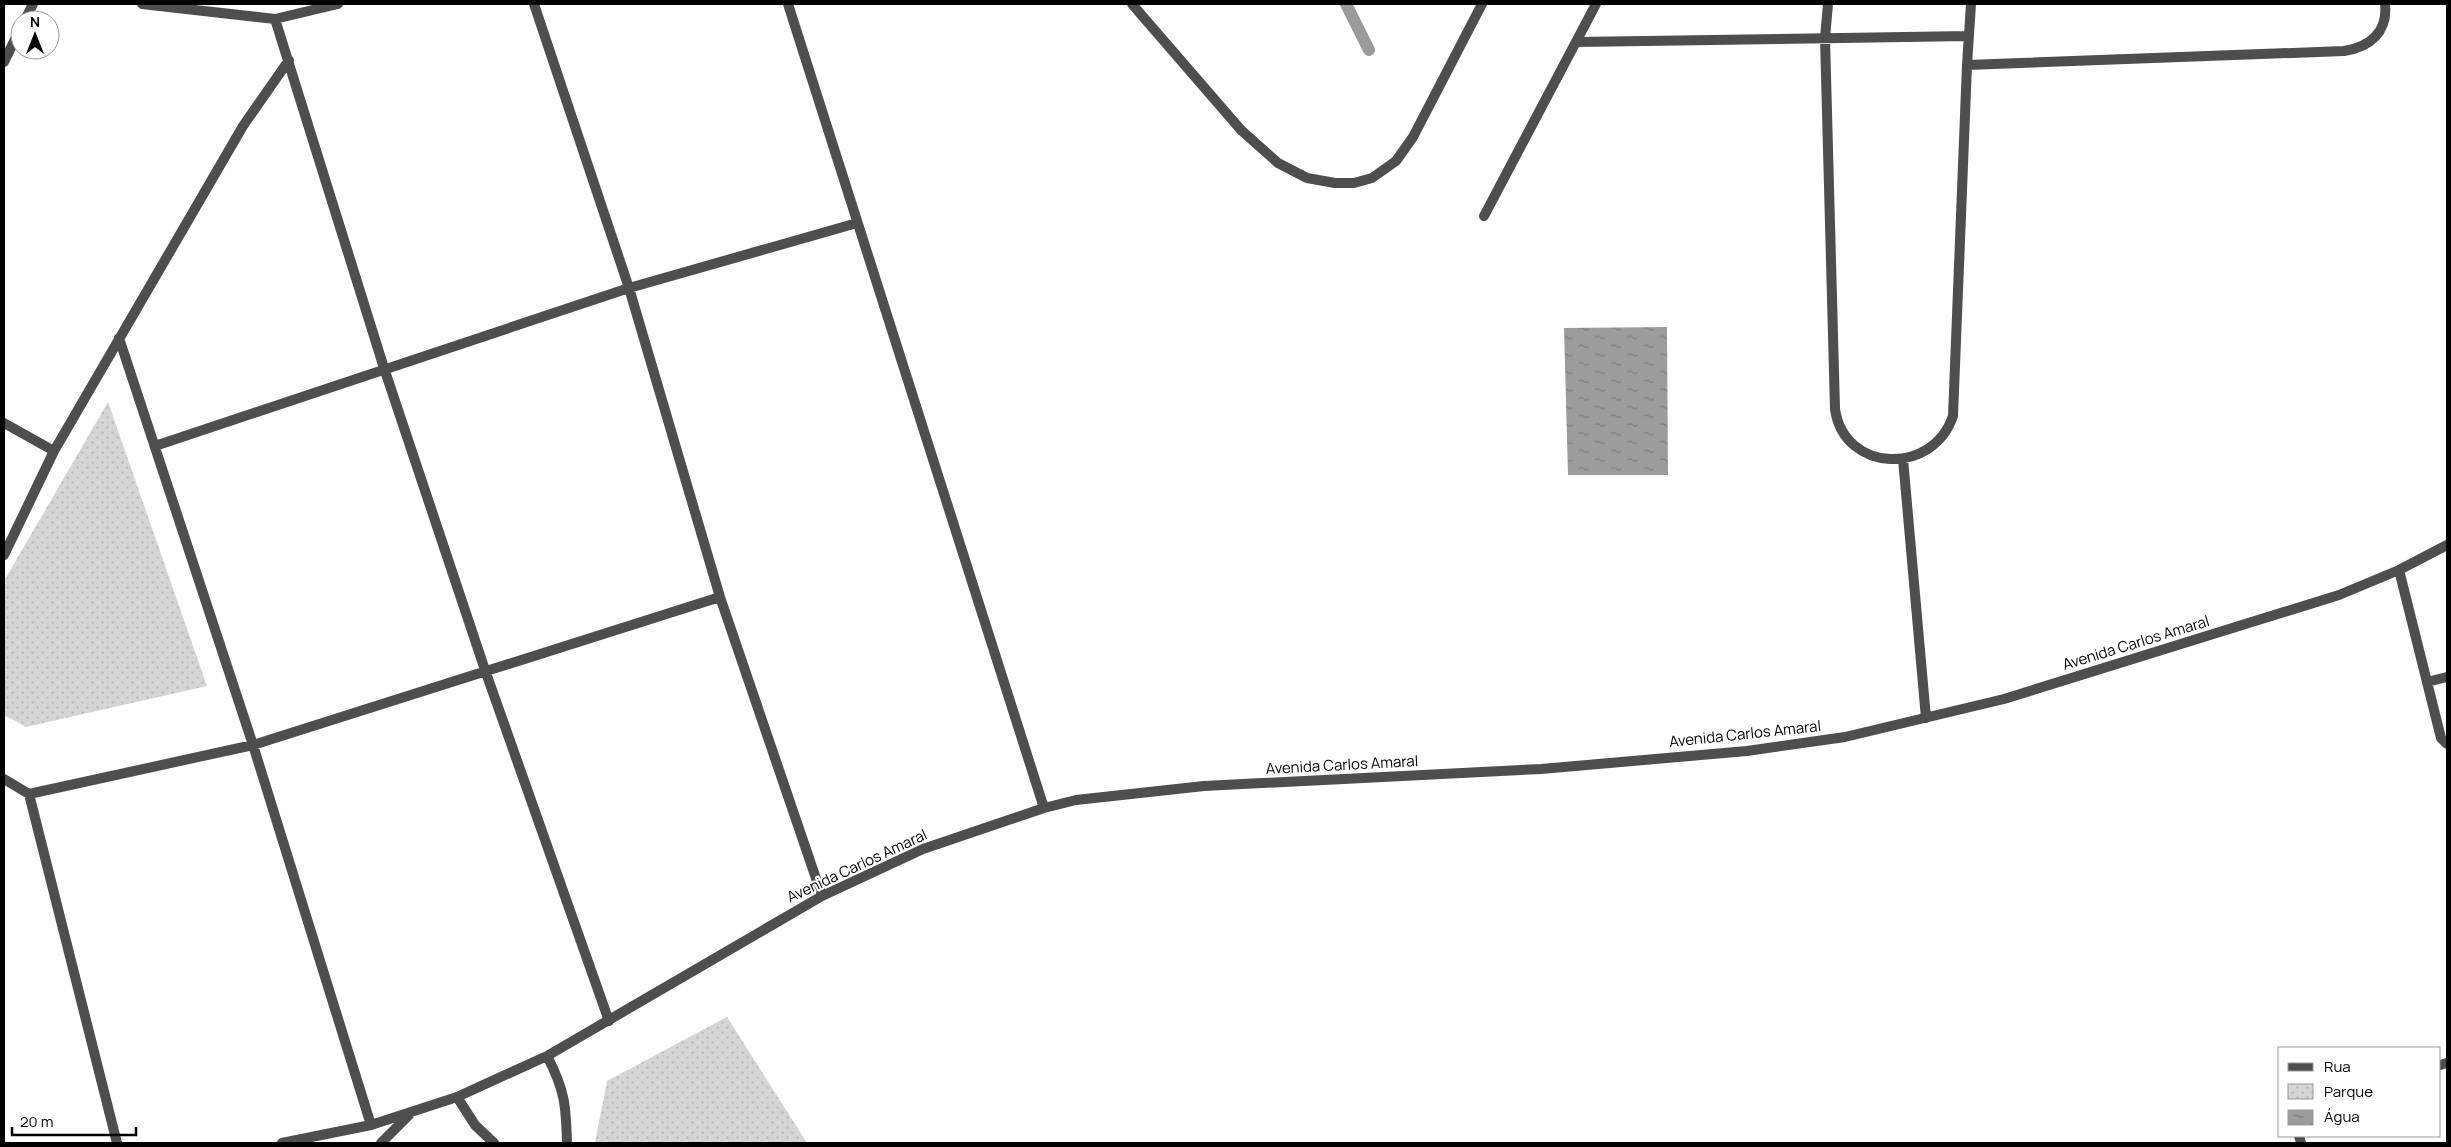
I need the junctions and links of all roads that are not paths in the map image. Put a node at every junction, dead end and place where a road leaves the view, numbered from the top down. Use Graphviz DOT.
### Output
graph roads {
  1 [pos="142,4"];
  2 [pos="338,4"];
  3 [pos="534,4"];
  4 [pos="788,4"];
  5 [pos="1132,4"];
  6 [pos="1482,4"];
  7 [pos="1596,4"];
  8 [pos="1828,4"];
  9 [pos="1971,4"];
  10 [pos="2385,4"];
  11 [pos="275,18"];
  12 [pos="1968,36"];
  13 [pos="1825,38"];
  14 [pos="1576,42"];
  15 [pos="10,50"];
  16 [pos="289,60"];
  17 [pos="4,62"];
  18 [pos="1967,65"];
  19 [pos="1484,216"];
  20 [pos="857,223"];
  21 [pos="629,288"];
  22 [pos="119,338"];
  23 [pos="384,368"];
  24 [pos="4,423"];
  25 [pos="155,446"];
  26 [pos="54,451"];
  27 [pos="1903,459"];
  28 [pos="2447,545"];
  29 [pos="4,555"];
  30 [pos="2399,570"];
  31 [pos="720,597"];
  32 [pos="485,670"];
  33 [pos="2447,677"];
  34 [pos="2428,682"];
  35 [pos="1926,718"];
  36 [pos="2447,744"];
  37 [pos="253,745"];
  38 [pos="4,779"];
  39 [pos="29,794"];
  40 [pos="1044,808"];
  41 [pos="822,896"];
  42 [pos="609,1021"];
  43 [pos="547,1056"];
  44 [pos="457,1097"];
  45 [pos="413,1111"];
  46 [pos="371,1125"];
  47 [pos="116,1143"];
  48 [pos="282,1143"];
  49 [pos="381,1143"];
  50 [pos="494,1143"];
  51 [pos="567,1143"];
  1 -- 11 [label="street"];
  2 -- 11 [label="street"];
  3 -- 21 [label="street"];
  4 -- 20 [label="street"];
  5 -- 6 [label="street"];
  7 -- 14 [label="street"];
  8 -- 13 [label="street"];
  9 -- 12 [label="street"];
  10 -- 18 [label="street"];
  11 -- 16 [label="street"];
  12 -- 13 [label="street"];
  12 -- 18 [label="street"];
  13 -- 14 [label="street"];
  13 -- 27 [label="street"];
  14 -- 19 [label="street"];
  15 -- 17 [label="street"];
  16 -- 22 [label="street"];
  16 -- 23 [label="street"];
  18 -- 27 [label="street"];
  20 -- 21 [label="street"];
  20 -- 40 [label="street"];
  21 -- 23 [label="street"];
  21 -- 31 [label="street"];
  22 -- 25 [label="street"];
  22 -- 26 [label="street"];
  23 -- 25 [label="street"];
  23 -- 32 [label="street"];
  24 -- 26 [label="street"];
  25 -- 37 [label="street"];
  26 -- 29 [label="street"];
  27 -- 35 [label="street"];
  28 -- 30 [label="street, Avenida Carlos Amaral"];
  30 -- 34 [label="street"];
  30 -- 35 [label="street, Avenida Carlos Amaral"];
  31 -- 32 [label="street"];
  31 -- 41 [label="street"];
  32 -- 37 [label="street"];
  32 -- 42 [label="street"];
  33 -- 34 [label="street"];
  34 -- 36 [label="street"];
  35 -- 40 [label="street, Avenida Carlos Amaral"];
  37 -- 39 [label="street"];
  37 -- 46 [label="street"];
  38 -- 39 [label="street"];
  39 -- 47 [label="street"];
  40 -- 41 [label="street, Avenida Carlos Amaral"];
  41 -- 42 [label="street, Avenida Carlos Amaral"];
  42 -- 43 [label="street, Avenida Carlos Amaral"];
  43 -- 44 [label="street, Avenida Carlos Amaral"];
  43 -- 51 [label="street"];
  44 -- 45 [label="street, Avenida Carlos Amaral"];
  44 -- 50 [label="street"];
  45 -- 46 [label="street, Avenida Carlos Amaral"];
  45 -- 49 [label="street"];
  46 -- 48 [label="street, Avenida Carlos Amaral"];
}
